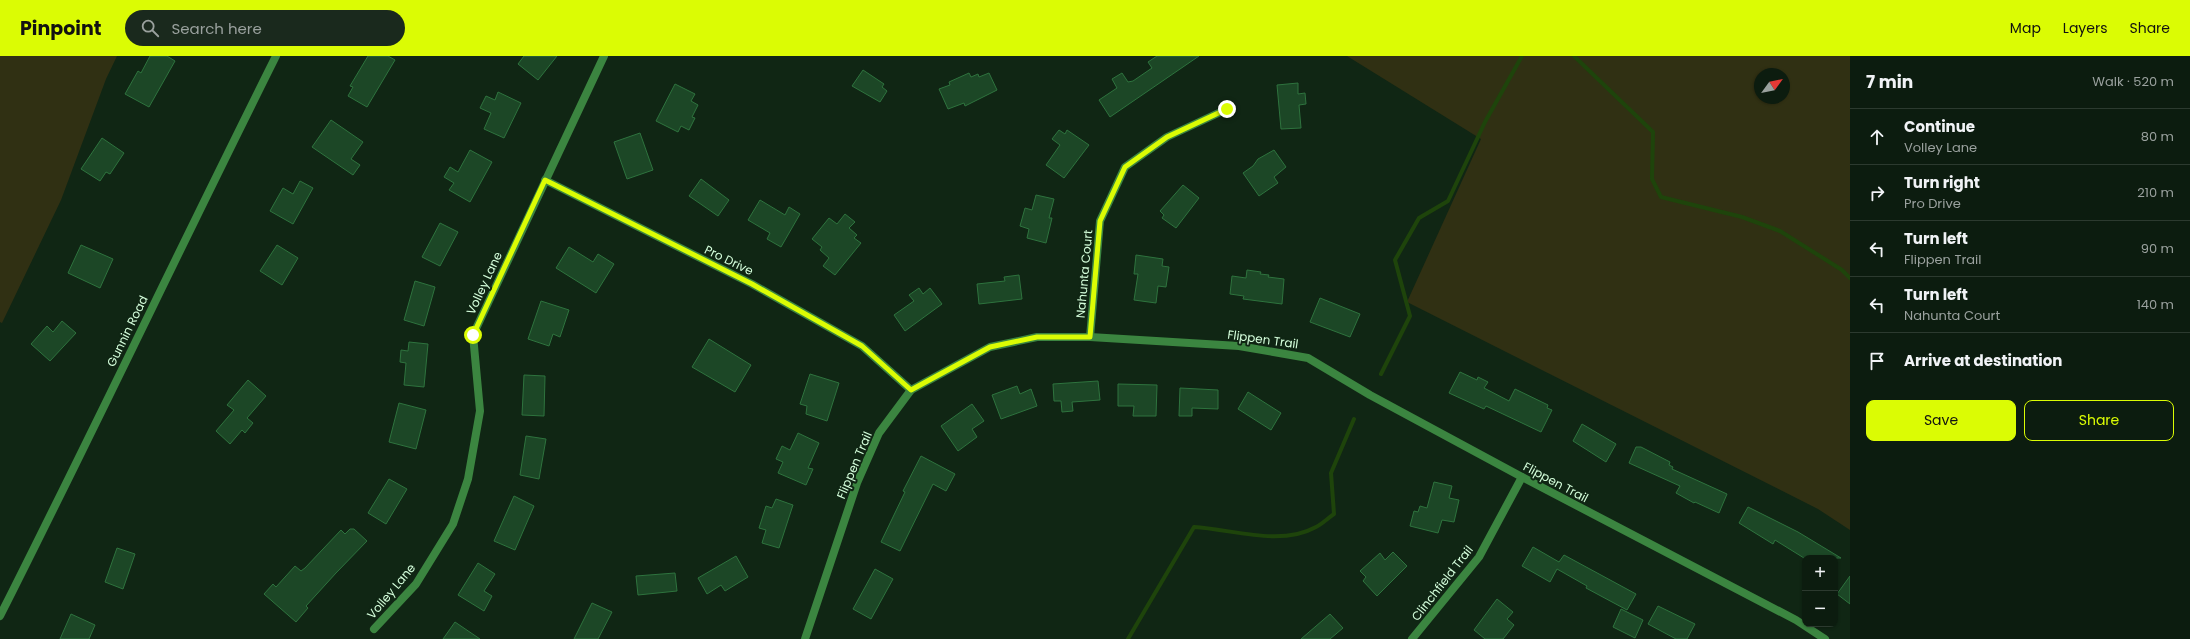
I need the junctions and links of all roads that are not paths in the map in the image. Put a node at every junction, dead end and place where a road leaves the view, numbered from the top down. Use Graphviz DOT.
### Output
graph roads {
  1 [pos="276,56"];
  2 [pos="604,56"];
  3 [pos="1227,109"];
  4 [pos="545,180"];
  5 [pos="1090,337"];
  6 [pos="911,390"];
  7 [pos="1522,477"];
  8 [pos="0,616"];
  9 [pos="374,629"];
  10 [pos="1417,637"];
  11 [pos="805,639"];
  12 [pos="1825,639"];
  1 -- 8 [label="street, Gunnin Road"];
  2 -- 4 [label="street, Volley Lane"];
  3 -- 5 [label="street, Nahunta Court"];
  4 -- 6 [label="street, Pro Drive"];
  4 -- 9 [label="street, Volley Lane"];
  5 -- 6 [label="street, Flippen Trail"];
  5 -- 7 [label="street, Flippen Trail"];
  6 -- 11 [label="street, Flippen Trail"];
  7 -- 10 [label="street, Clinchfield Trail"];
  7 -- 12 [label="street, Flippen Trail"];
}
